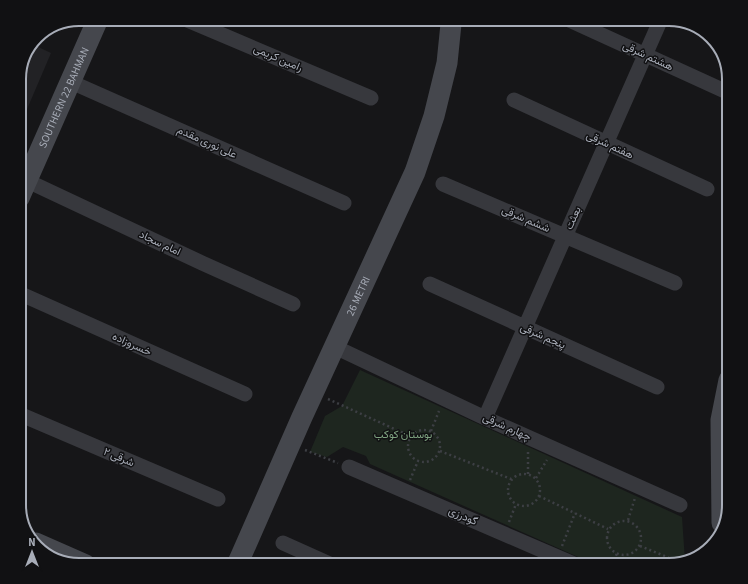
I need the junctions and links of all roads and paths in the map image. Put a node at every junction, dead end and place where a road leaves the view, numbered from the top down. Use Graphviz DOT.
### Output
graph roads {
  1 [pos="95,26"];
  2 [pos="201,26"];
  3 [pos="451,26"];
  4 [pos="582,26"];
  5 [pos="658,26"];
  6 [pos="645,55"];
  7 [pos="71,82"];
  8 [pos="722,91"];
  9 [pos="371,98"];
  10 [pos="514,100"];
  11 [pos="606,143"];
  12 [pos="26,177"];
  13 [pos="443,184"];
  14 [pos="26,187"];
  15 [pos="707,189"];
  16 [pos="344,203"];
  17 [pos="565,236"];
  18 [pos="675,283"];
  19 [pos="430,284"];
  20 [pos="26,296"];
  21 [pos="293,304"];
  22 [pos="525,327"];
  23 [pos="335,347"];
  24 [pos="657,387"];
  25 [pos="314,392"];
  26 [pos="245,394"];
  27 [pos="444,398"];
  28 [pos="26,417"];
  29 [pos="486,418"];
  30 [pos="431,431"];
  31 [pos="410,436"];
  32 [pos="528,437"];
  33 [pos="290,444"];
  34 [pos="553,448"];
  35 [pos="440,450"];
  36 [pos="418,461"];
  37 [pos="349,467"];
  38 [pos="528,474"];
  39 [pos="536,478"];
  40 [pos="511,479"];
  41 [pos="639,487"];
  42 [pos="405,491"];
  43 [pos="539,496"];
  44 [pos="218,499"];
  45 [pos="516,504"];
  46 [pos="680,505"];
  47 [pos="575,513"];
  48 [pos="628,520"];
  49 [pos="608,529"];
  50 [pos="505,534"];
  51 [pos="283,543"];
  52 [pos="640,546"];
  53 [pos="52,550"];
  54 [pos="616,553"];
  55 [pos="66,556"];
  56 [pos="240,558"];
  57 [pos="316,558"];
  58 [pos="550,558"];
  59 [pos="557,558"];
  60 [pos="614,558"];
  61 [pos="667,558"];
  1 -- 7 [label="street, SOUTHERN 22 BAHMAN"];
  2 -- 9 [label="street, رامین کریمی"];
  3 -- 23 [label="street, 26 METRI"];
  4 -- 6 [label="street, هشتم شرقی"];
  5 -- 6 [label="street, بعثت"];
  6 -- 8 [label="street, هشتم شرقی"];
  6 -- 11 [label="street, بعثت"];
  7 -- 12 [label="street, SOUTHERN 22 BAHMAN"];
  7 -- 16 [label="street, علی نوری مقدم"];
  10 -- 11 [label="street, هفتم شرقی"];
  11 -- 15 [label="street, هفتم شرقی"];
  11 -- 17 [label="street, بعثت"];
  13 -- 17 [label="street, ششم شرقی"];
  14 -- 21 [label="street, امام سجاد"];
  17 -- 18 [label="street, ششم شرقی"];
  17 -- 22 [label="street, بعثت"];
  19 -- 22 [label="street, پنجم شرقی"];
  20 -- 26 [label="street, خسروزاده"];
  22 -- 24 [label="street, پنجم شرقی"];
  22 -- 29 [label="street, بعثت"];
  23 -- 25 [label="street, 26 METRI"];
  23 -- 27 [label="street, چهارم شرقی"];
  25 -- 31 [label="path"];
  25 -- 33 [label="street, 26 METRI"];
  27 -- 29 [label="street, چهارم شرقی"];
  27 -- 30 [label="path"];
  28 -- 44 [label="street, ۲ شرقی"];
  29 -- 32 [label="street, چهارم شرقی"];
  30 -- 31 [label="path"];
  30 -- 35 [label="path"];
  31 -- 36 [label="path"];
  32 -- 34 [label="street, چهارم شرقی"];
  32 -- 38 [label="path"];
  33 -- 37 [label="path"];
  33 -- 56 [label="street, 26 METRI"];
  34 -- 39 [label="path"];
  34 -- 41 [label="street, چهارم شرقی"];
  35 -- 36 [label="path"];
  35 -- 40 [label="path"];
  36 -- 42 [label="path"];
  37 -- 42 [label="street, گودرزی"];
  38 -- 39 [label="path"];
  38 -- 40 [label="path"];
  39 -- 43 [label="path"];
  40 -- 45 [label="path"];
  41 -- 46 [label="street, چهارم شرقی"];
  41 -- 48 [label="path"];
  42 -- 50 [label="street, گودرزی"];
  43 -- 45 [label="path"];
  43 -- 47 [label="path"];
  45 -- 50 [label="path"];
  47 -- 49 [label="path"];
  47 -- 59 [label="path"];
  48 -- 49 [label="path"];
  48 -- 52 [label="path"];
  49 -- 54 [label="path"];
  50 -- 58 [label="street, گودرزی"];
  51 -- 57 [label="street"];
  52 -- 54 [label="path"];
  52 -- 61 [label="path"];
  53 -- 55 [label="street"];
  54 -- 60 [label="path"];
}
